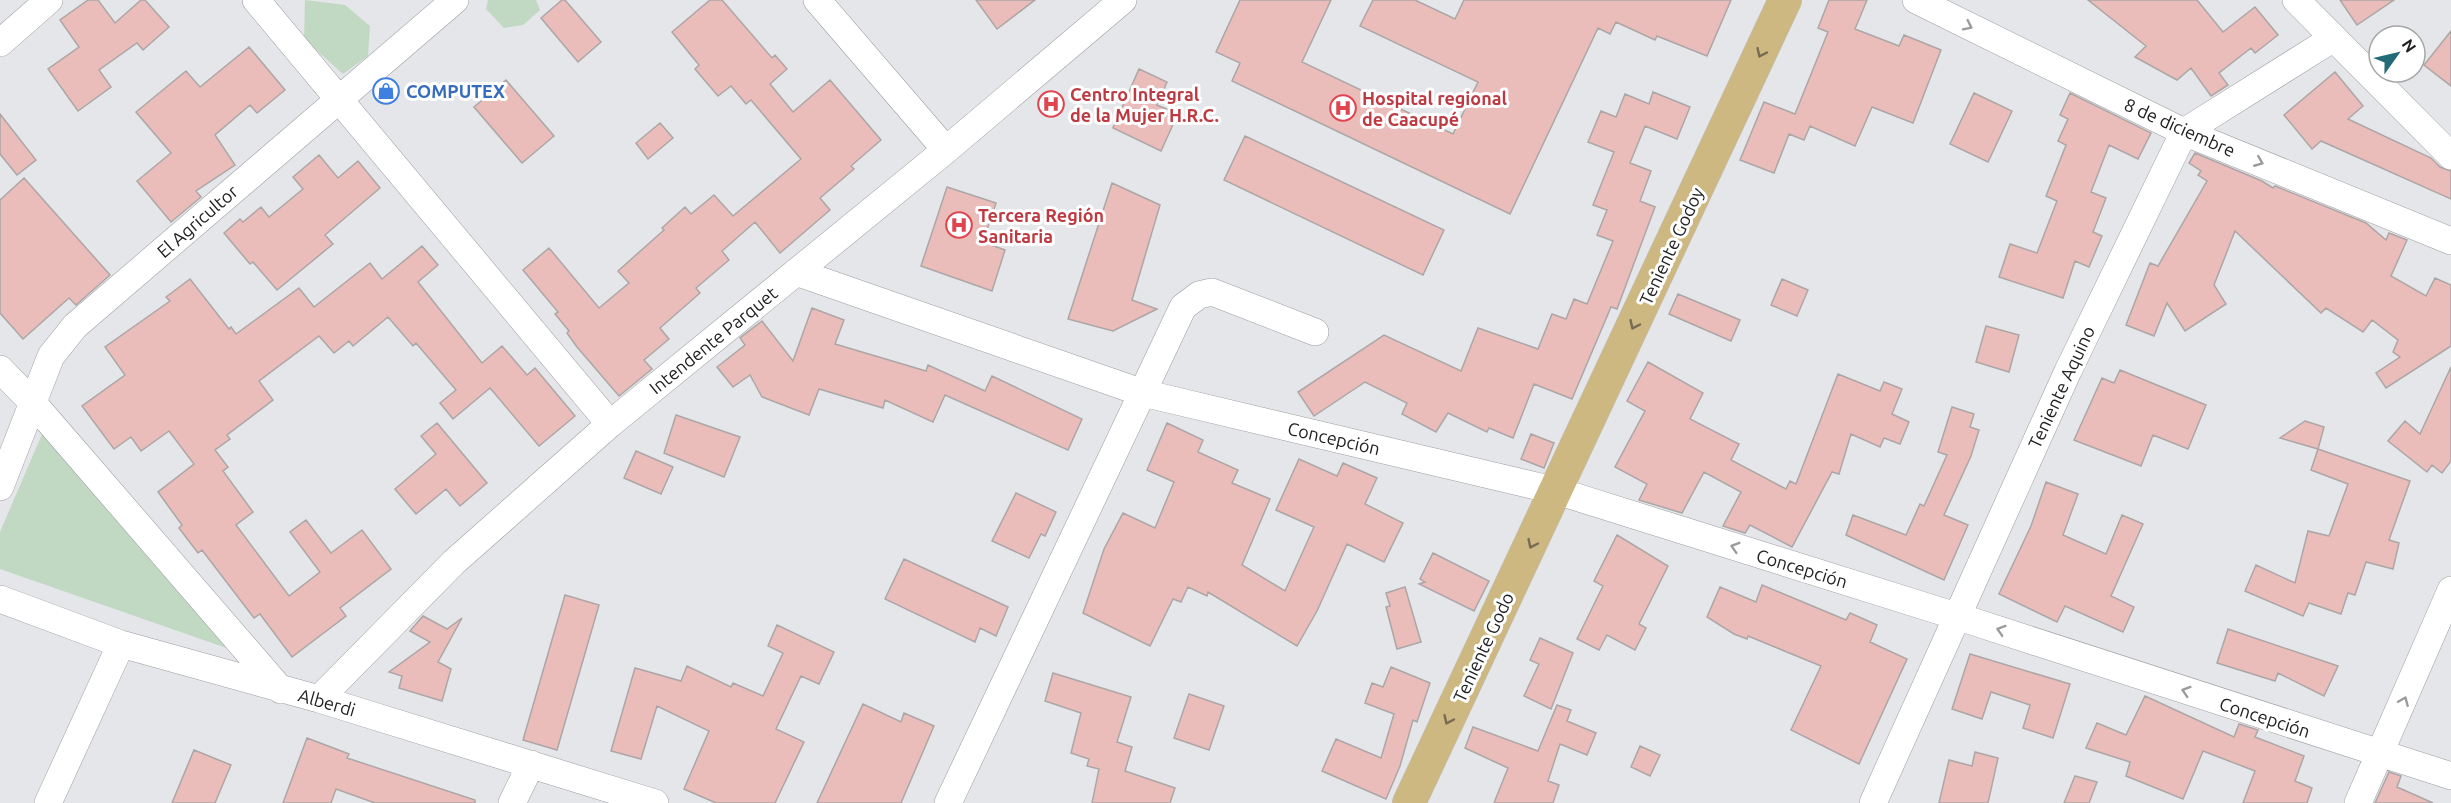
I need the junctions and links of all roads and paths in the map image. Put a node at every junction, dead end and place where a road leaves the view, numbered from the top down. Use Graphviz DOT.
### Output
graph roads {
  1 [pos="49,0"];
  2 [pos="256,0"];
  3 [pos="455,0"];
  4 [pos="817,0"];
  5 [pos="1123,0"];
  6 [pos="1785,0"];
  7 [pos="1916,0"];
  8 [pos="2296,0"];
  9 [pos="2332,39"];
  10 [pos="0,43"];
  11 [pos="339,99"];
  12 [pos="2184,132"];
  13 [pos="946,150"];
  14 [pos="2451,156"];
  15 [pos="2451,241"];
  16 [pos="796,272"];
  17 [pos="1315,332"];
  18 [pos="0,369"];
  19 [pos="1143,393"];
  20 [pos="33,403"];
  21 [pos="610,424"];
  22 [pos="0,487"];
  23 [pos="1557,491"];
  24 [pos="2451,590"];
  25 [pos="0,599"];
  26 [pos="1956,616"];
  27 [pos="121,644"];
  28 [pos="281,690"];
  29 [pos="319,699"];
  30 [pos="2381,755"];
  31 [pos="531,764"];
  32 [pos="2451,776"];
  33 [pos="48,803"];
  34 [pos="512,803"];
  35 [pos="656,803"];
  36 [pos="948,803"];
  37 [pos="1409,803"];
  38 [pos="1873,803"];
  39 [pos="2358,803"];
  1 -- 10 [label="street"];
  2 -- 11 [label="street"];
  3 -- 11 [label="street, El Agricultor"];
  4 -- 13 [label="street"];
  5 -- 13 [label="street, Intendente Parquet"];
  6 -- 23 [label="main road, Teniente Godoy, one-way"];
  7 -- 12 [label="street, 8 de diciembre, one-way"];
  8 -- 9 [label="street"];
  9 -- 12 [label="street"];
  9 -- 14 [label="street"];
  11 -- 20 [label="street, El Agricultor"];
  11 -- 21 [label="street"];
  12 -- 15 [label="street, 8 de diciembre, one-way"];
  12 -- 26 [label="street, Teniente Aquino"];
  13 -- 16 [label="street, Intendente Parquet"];
  16 -- 19 [label="street, Concepción"];
  16 -- 21 [label="street, Intendente Parquet"];
  17 -- 19 [label="street"];
  18 -- 20 [label="street"];
  19 -- 23 [label="street, Concepción"];
  19 -- 36 [label="street"];
  20 -- 22 [label="street, El Agricultor"];
  20 -- 28 [label="street"];
  21 -- 29 [label="street, Intendente Parquet"];
  26 -- 23 [label="street, Concepción, one-way"];
  23 -- 37 [label="main road, Teniente Godo, one-way"];
  30 -- 24 [label="street, one-way"];
  25 -- 27 [label="street, Alberdi"];
  30 -- 26 [label="street, Concepción, one-way"];
  26 -- 38 [label="street, Teniente Aquino"];
  27 -- 28 [label="street, Alberdi"];
  27 -- 33 [label="street"];
  28 -- 29 [label="street, Alberdi"];
  29 -- 31 [label="street, Alberdi"];
  30 -- 32 [label="street, Concepción"];
  30 -- 39 [label="street"];
  31 -- 34 [label="street"];
  31 -- 35 [label="street, Alberdi"];
}
